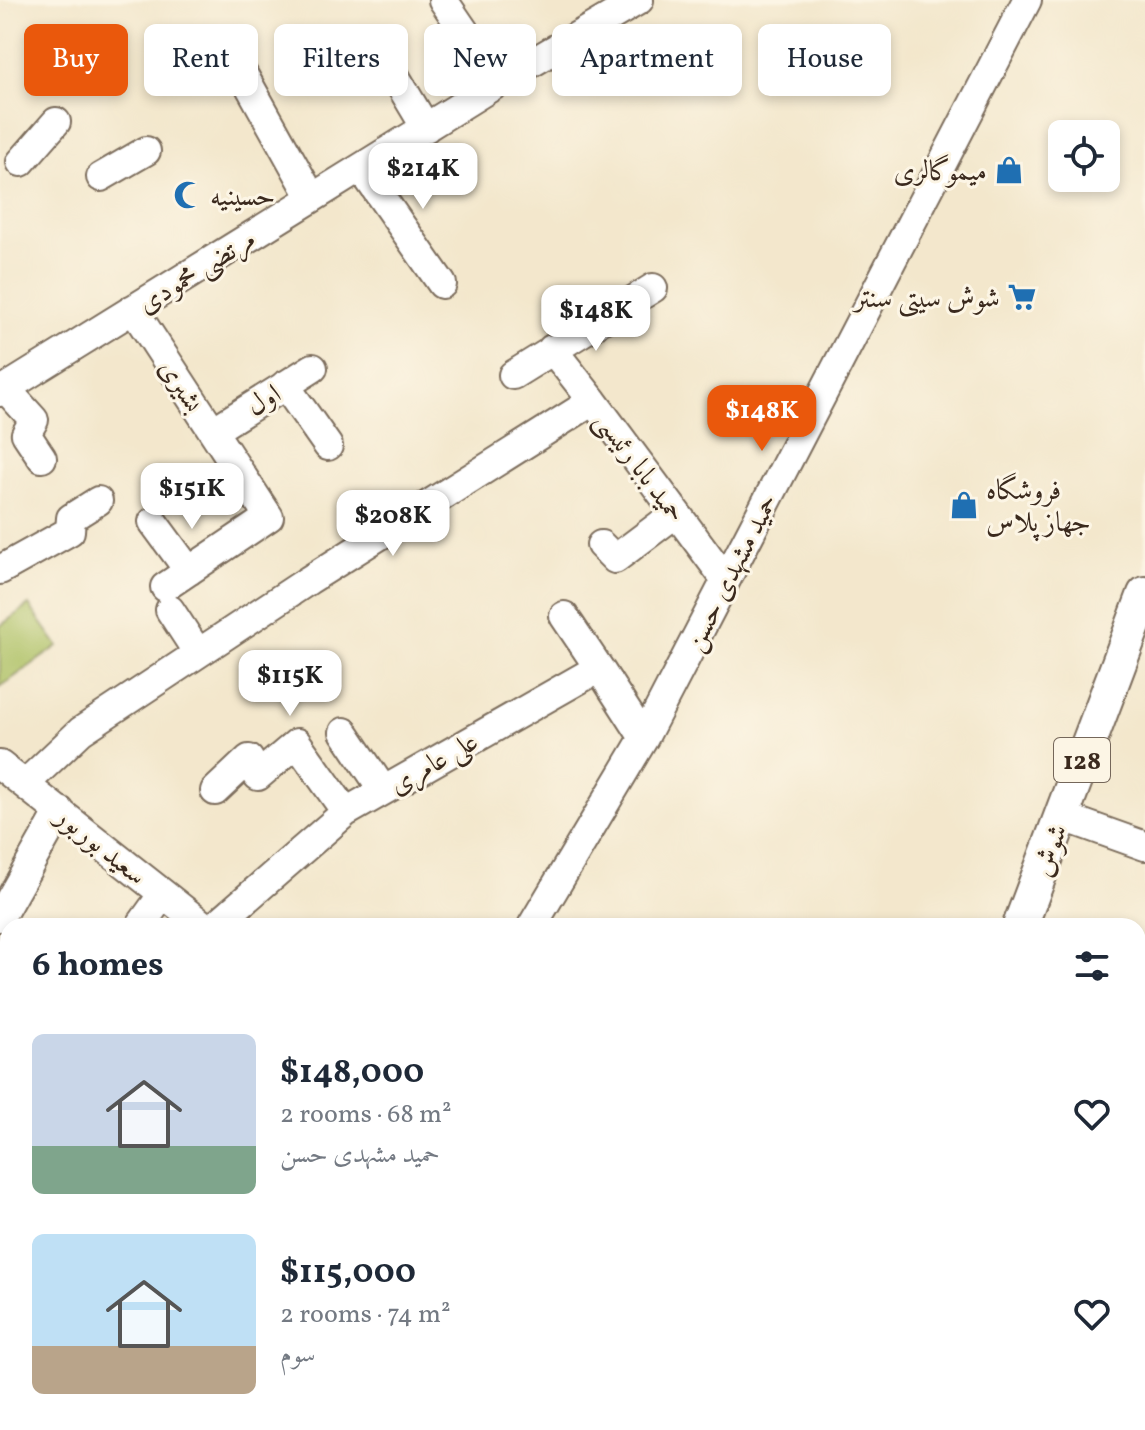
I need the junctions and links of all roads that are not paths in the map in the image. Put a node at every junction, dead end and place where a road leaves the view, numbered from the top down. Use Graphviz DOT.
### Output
graph roads {
  1 [pos="443,0"];
  2 [pos="639,0"];
  3 [pos="1027,0"];
  4 [pos="459,24"];
  5 [pos="536,60"];
  6 [pos="255,96"];
  7 [pos="407,96"];
  8 [pos="477,96"];
  9 [pos="56,122"];
  10 [pos="426,128"];
  11 [pos="146,151"];
  12 [pos="21,162"];
  13 [pos="361,168"];
  14 [pos="101,177"];
  15 [pos="312,198"];
  16 [pos="442,284"];
  17 [pos="653,288"];
  18 [pos="133,309"];
  19 [pos="552,349"];
  20 [pos="313,368"];
  21 [pos="513,375"];
  22 [pos="285,385"];
  23 [pos="3,390"];
  24 [pos="593,401"];
  25 [pos="213,431"];
  26 [pos="328,446"];
  27 [pos="42,458"];
  28 [pos="98,501"];
  29 [pos="676,513"];
  30 [pos="153,522"];
  31 [pos="601,545"];
  32 [pos="0,570"];
  33 [pos="726,580"];
  34 [pos="174,589"];
  35 [pos="1145,594"];
  36 [pos="564,616"];
  37 [pos="198,653"];
  38 [pos="599,668"];
  39 [pos="344,732"];
  40 [pos="644,738"];
  41 [pos="0,765"];
  42 [pos="25,784"];
  43 [pos="383,790"];
  44 [pos="215,791"];
  45 [pos="60,811"];
  46 [pos="346,812"];
  47 [pos="1061,816"];
  48 [pos="1145,846"];
  49 [pos="163,894"];
  50 [pos="0,917"];
  51 [pos="146,918"];
  52 [pos="194,918"];
  53 [pos="224,918"];
  54 [pos="537,918"];
  55 [pos="1023,918"];
  1 -- 4 [label="street"];
  2 -- 5 [label="street, مرتضی محمودی"];
  3 -- 33 [label="street, حمید مشهدی حسن"];
  6 -- 15 [label="street"];
  7 -- 10 [label="street"];
  8 -- 10 [label="street, مرتضی محمودی"];
  9 -- 12 [label="street"];
  10 -- 13 [label="street, مرتضی محمودی"];
  11 -- 14 [label="street"];
  13 -- 15 [label="street, مرتضی محمودی"];
  13 -- 16 [label="street"];
  15 -- 18 [label="street, مرتضی محمودی"];
  17 -- 19 [label="street"];
  18 -- 23 [label="street, مرتضی محمودی"];
  18 -- 25 [label="street, بشیری"];
  19 -- 21 [label="street"];
  19 -- 24 [label="street"];
  20 -- 22 [label="street, اول"];
  22 -- 25 [label="street, اول"];
  22 -- 26 [label="street"];
  23 -- 27 [label="street"];
  24 -- 29 [label="street, حمید بابا رئیسی"];
  24 -- 37 [label="street, حمید بابا رئیسی"];
  25 -- 34 [label="street, بشیری"];
  28 -- 32 [label="street"];
  29 -- 31 [label="street"];
  29 -- 33 [label="street, حمید بابا رئیسی"];
  30 -- 34 [label="street"];
  33 -- 40 [label="street, حمید مشهدی حسن"];
  34 -- 37 [label="street"];
  35 -- 47 [label="main road, شوش / 128"];
  36 -- 38 [label="street"];
  37 -- 42 [label="street, حمید بابا رئیسی"];
  38 -- 40 [label="street"];
  38 -- 43 [label="street, علی عامری"];
  39 -- 43 [label="street"];
  40 -- 54 [label="street, حمید مشهدی حسن"];
  41 -- 42 [label="street, سعید بوربور"];
  42 -- 45 [label="street, سعید بوربور"];
  43 -- 46 [label="street, علی عامری"];
  44 -- 46 [label="street"];
  45 -- 49 [label="street, سعید بوربور"];
  45 -- 50 [label="street"];
  46 -- 53 [label="street, علی عامری"];
  47 -- 48 [label="street"];
  47 -- 55 [label="main road, شوش / 128"];
  49 -- 51 [label="street"];
  49 -- 52 [label="street, سعید بوربور"];
}
